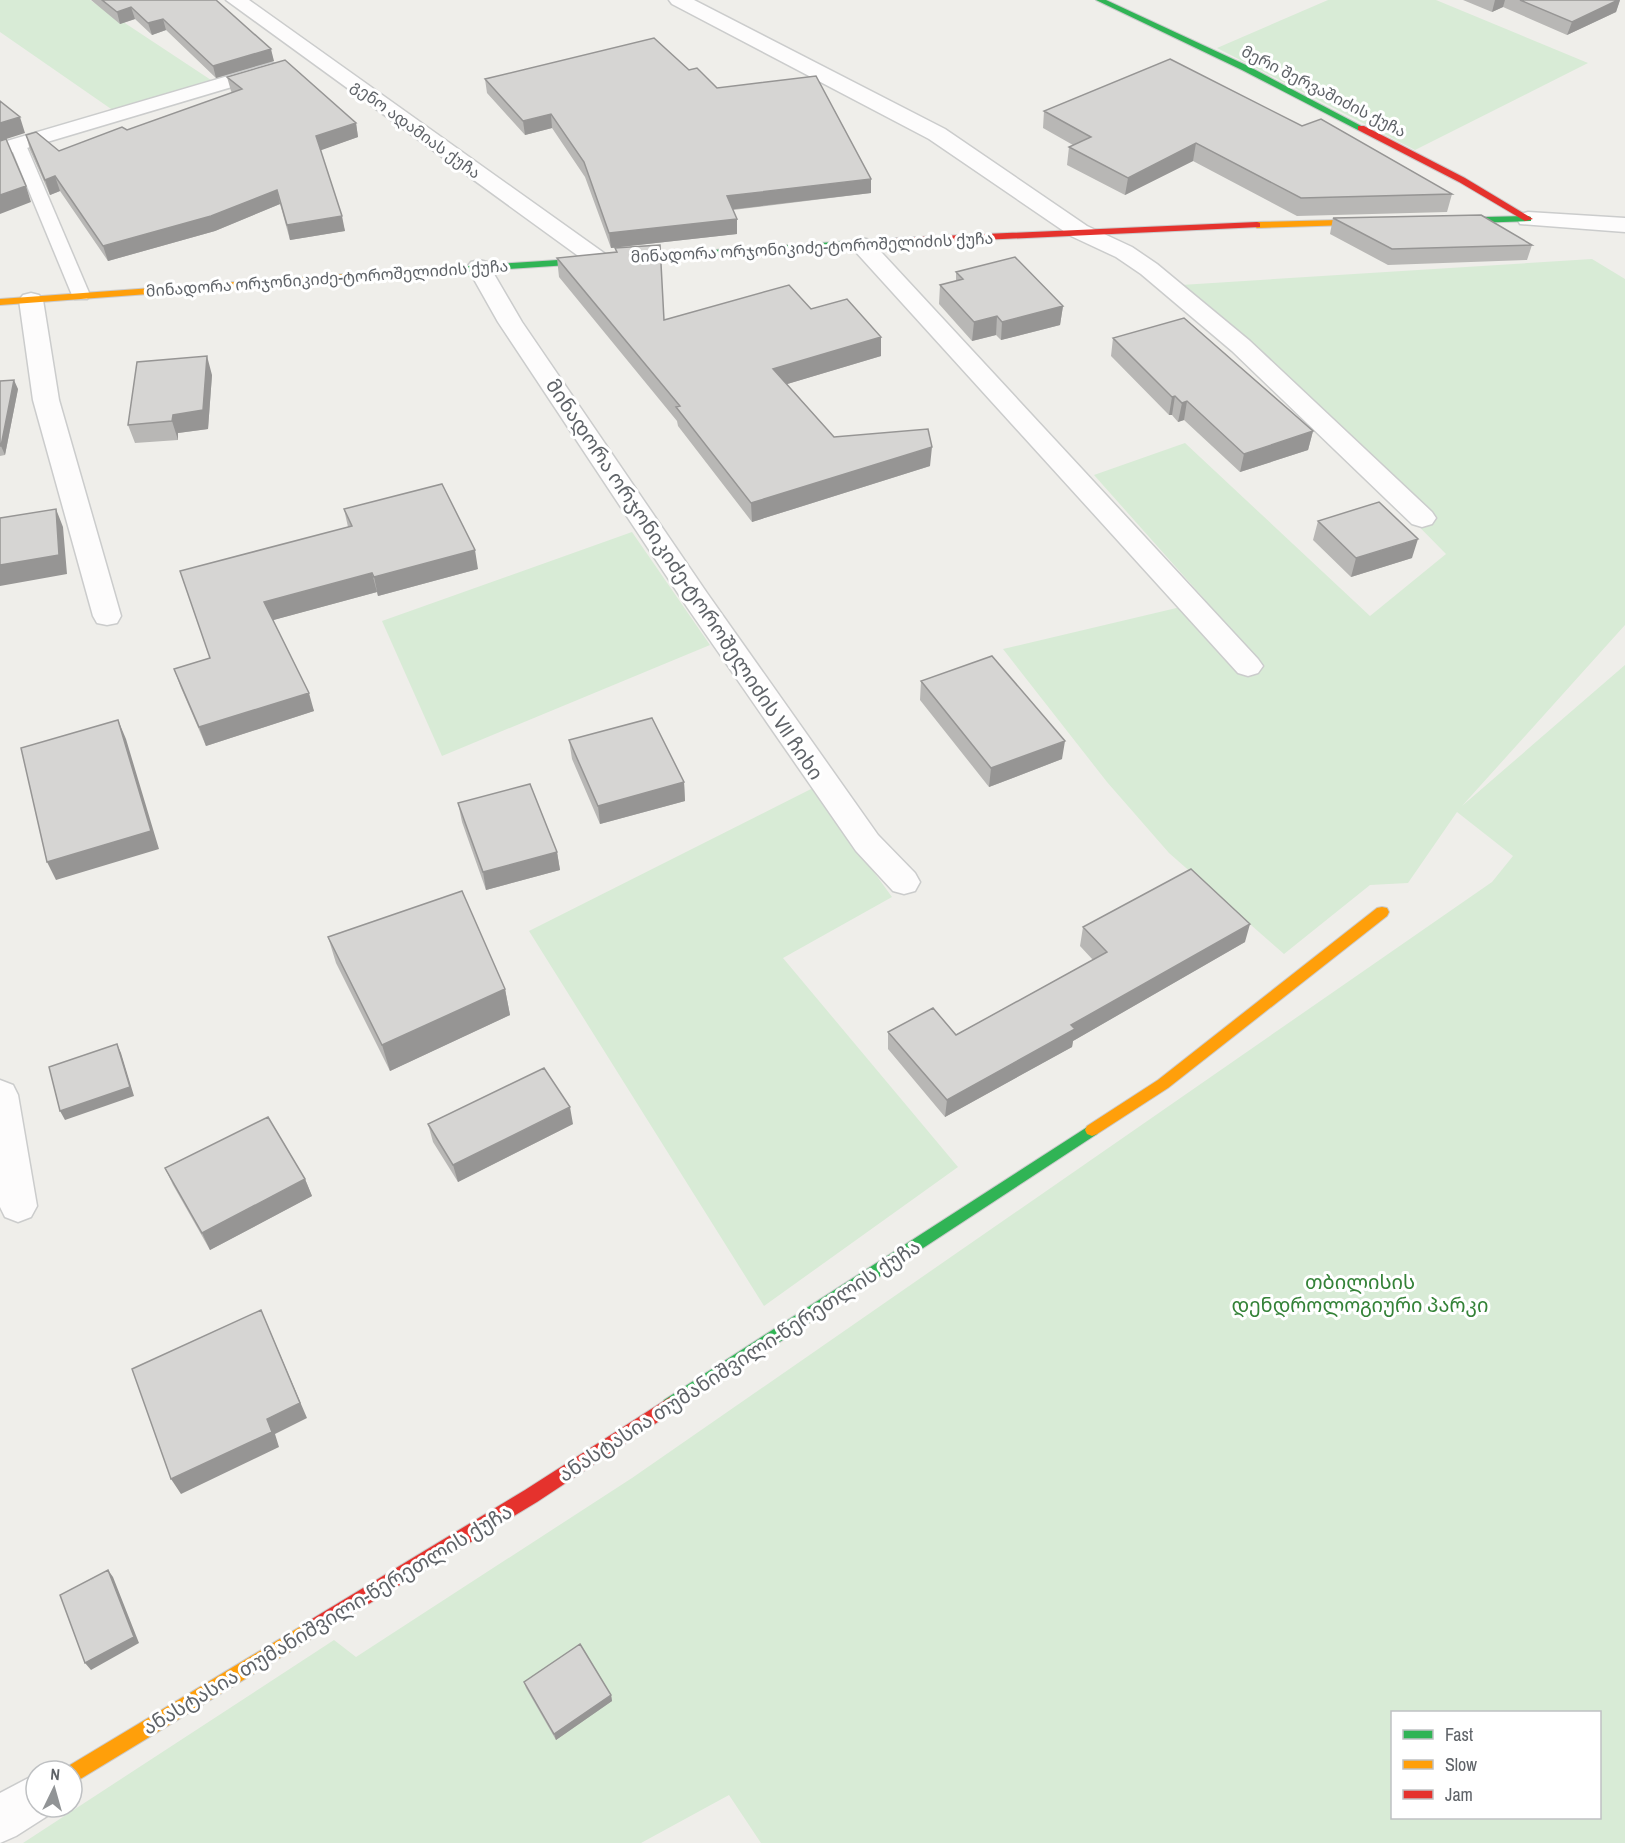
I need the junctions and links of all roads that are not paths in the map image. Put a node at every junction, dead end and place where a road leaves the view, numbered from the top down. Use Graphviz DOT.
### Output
graph roads {
  1 [pos="236,0"];
  2 [pos="679,0"];
  3 [pos="1100,0"];
  4 [pos="314,58"];
  5 [pos="9,148"];
  6 [pos="1528,219"];
  7 [pos="1433,221"];
  8 [pos="1386,222"];
  9 [pos="1625,225"];
  10 [pos="1079,231"];
  11 [pos="862,245"];
  12 [pos="596,258"];
  13 [pos="479,267"];
  14 [pos="81,295"];
  15 [pos="31,300"];
  16 [pos="0,302"];
  17 [pos="1422,518"];
  18 [pos="107,616"];
  19 [pos="1248,666"];
  20 [pos="904,882"];
  21 [pos="1382,912"];
  22 [pos="0,1095"];
  23 [pos="9,1211"];
  24 [pos="84,1768"];
  25 [pos="24,1805"];
  26 [pos="0,1820"];
  1 -- 4 [label="street, გენო ადამიას ქუჩა"];
  2 -- 10 [label="street"];
  3 -- 6 [label="street, მერი შერვაშიძის ქუჩა"];
  4 -- 5 [label="street"];
  4 -- 12 [label="street, გენო ადამიას ქუჩა"];
  5 -- 14 [label="lane"];
  6 -- 7 [label="street"];
  6 -- 9 [label="street"];
  8 -- 10 [label="street, მინადორა ორჯონიკიძე-ტოროშელიძის ქუჩა"];
  10 -- 11 [label="street, მინადორა ორჯონიკიძე-ტოროშელიძის ქუჩა"];
  10 -- 17 [label="street"];
  11 -- 12 [label="street, მინადორა ორჯონიკიძე-ტოროშელიძის ქუჩა"];
  11 -- 19 [label="street"];
  12 -- 13 [label="street, მინადორა ორჯონიკიძე-ტოროშელიძის ქუჩა"];
  13 -- 14 [label="street, მინადორა ორჯონიკიძე-ტოროშელიძის ქუჩა"];
  13 -- 20 [label="street, მინადორა ორჯონიკიძე-ტოროშელიძის VII ჩიხი"];
  14 -- 15 [label="street, მინადორა ორჯონიკიძე-ტოროშელიძის ქუჩა"];
  15 -- 16 [label="street, მინადორა ორჯონიკიძე-ტოროშელიძის ქუჩა"];
  15 -- 18 [label="street"];
  21 -- 24 [label="street, ანასტასია თუმანიშვილი-წერეთლის ქუჩა"];
  22 -- 23 [label="street"];
  25 -- 26 [label="street"];
}
